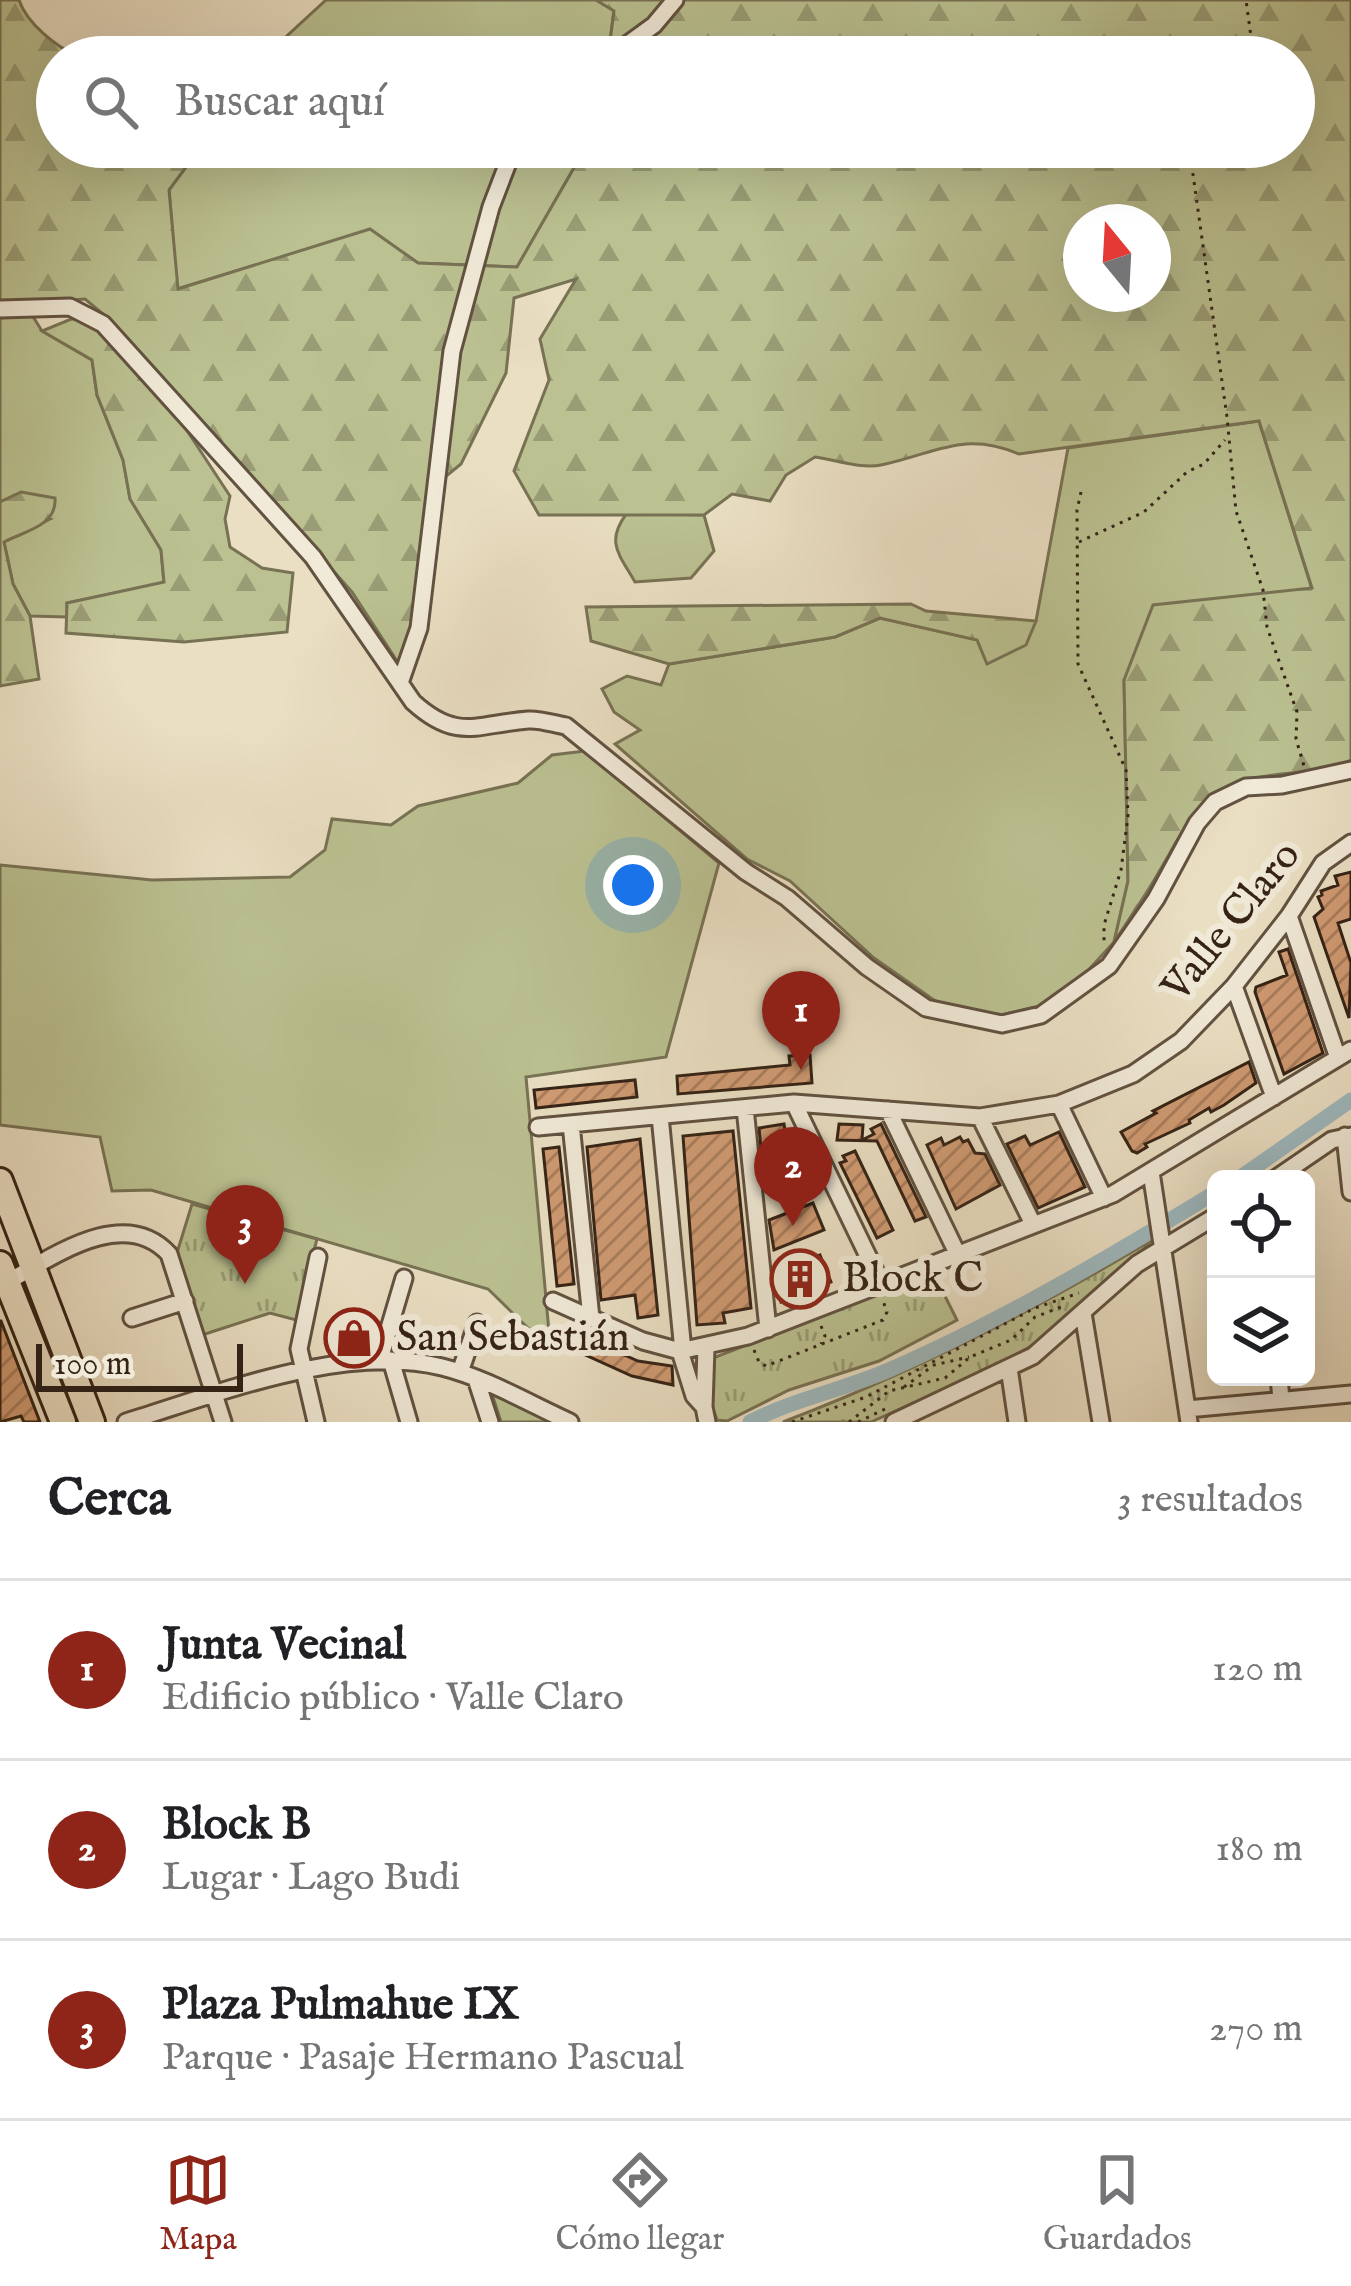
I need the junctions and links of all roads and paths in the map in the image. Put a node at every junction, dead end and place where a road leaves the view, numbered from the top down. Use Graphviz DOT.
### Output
graph roads {
  1 [pos="675,0"];
  2 [pos="1246,0"];
  3 [pos="639,36"];
  4 [pos="1251,36"];
  5 [pos="506,168"];
  6 [pos="1192,168"];
  7 [pos="0,309"];
  8 [pos="1228,436"];
  9 [pos="1081,492"];
  10 [pos="1077,543"];
  11 [pos="401,680"];
  12 [pos="1351,770"];
  13 [pos="1308,779"];
  14 [pos="1351,843"];
  15 [pos="1289,916"];
  16 [pos="1102,971"];
  17 [pos="1234,986"];
  18 [pos="1344,1054"];
  19 [pos="1274,1097"];
  20 [pos="794,1103"];
  21 [pos="1059,1104"];
  22 [pos="745,1108"];
  23 [pos="888,1110"];
  24 [pos="660,1116"];
  25 [pos="980,1117"];
  26 [pos="572,1124"];
  27 [pos="538,1127"];
  28 [pos="1348,1136"];
  29 [pos="1288,1170"];
  30 [pos="1151,1172"];
  31 [pos="0,1181"];
  32 [pos="1351,1192"];
  33 [pos="1104,1198"];
  34 [pos="1207,1219"];
  35 [pos="1033,1224"];
  36 [pos="1162,1232"];
  37 [pos="957,1253"];
  38 [pos="318,1257"];
  39 [pos="31,1264"];
  40 [pos="2,1278"];
  41 [pos="404,1278"];
  42 [pos="881,1291"];
  43 [pos="185,1301"];
  44 [pos="553,1301"];
  45 [pos="1089,1308"];
  46 [pos="132,1318"];
  47 [pos="591,1318"];
  48 [pos="1052,1321"];
  49 [pos="477,1324"];
  50 [pos="820,1324"];
  51 [pos="768,1329"];
  52 [pos="825,1336"];
  53 [pos="833,1339"];
  54 [pos="821,1344"];
  55 [pos="706,1348"];
  56 [pos="753,1348"];
  57 [pos="682,1351"];
  58 [pos="970,1357"];
  59 [pos="386,1360"];
  60 [pos="1009,1368"];
  61 [pos="303,1372"];
  62 [pos="960,1375"];
  63 [pos="468,1376"];
  64 [pos="1280,1386"];
  65 [pos="903,1388"];
  66 [pos="920,1394"];
  67 [pos="1351,1394"];
  68 [pos="215,1395"];
  69 [pos="1281,1400"];
  70 [pos="899,1403"];
  71 [pos="705,1414"];
  72 [pos="1188,1416"];
  73 [pos="64,1422"];
  74 [pos="92,1422"];
  75 [pos="126,1422"];
  76 [pos="223,1422"];
  77 [pos="316,1422"];
  78 [pos="409,1422"];
  79 [pos="490,1422"];
  80 [pos="570,1422"];
  81 [pos="792,1422"];
  82 [pos="849,1422"];
  83 [pos="858,1422"];
  84 [pos="894,1422"];
  85 [pos="1017,1422"];
  86 [pos="1101,1422"];
  1 -- 3 [label="street"];
  2 -- 4 [label="path"];
  5 -- 11 [label="street"];
  6 -- 8 [label="path"];
  7 -- 11 [label="street"];
  8 -- 10 [label="path"];
  8 -- 13 [label="path"];
  9 -- 10 [label="path"];
  10 -- 16 [label="path"];
  11 -- 16 [label="street"];
  12 -- 13 [label="street"];
  13 -- 16 [label="street"];
  14 -- 15 [label="street, Valle Claro"];
  15 -- 17 [label="street, Valle Claro"];
  15 -- 18 [label="street"];
  17 -- 19 [label="street"];
  17 -- 21 [label="street, Valle Claro"];
  18 -- 19 [label="street"];
  19 -- 30 [label="street"];
  20 -- 22 [label="street, Valle Claro"];
  20 -- 23 [label="street, Valle Claro"];
  20 -- 42 [label="street"];
  21 -- 25 [label="street, Valle Claro"];
  21 -- 33 [label="street"];
  22 -- 24 [label="street, Valle Claro"];
  22 -- 51 [label="street"];
  23 -- 25 [label="street, Valle Claro"];
  23 -- 37 [label="street"];
  24 -- 26 [label="street, Valle Claro"];
  24 -- 57 [label="street"];
  25 -- 35 [label="street"];
  26 -- 27 [label="street, Valle Claro"];
  26 -- 47 [label="street"];
  28 -- 29 [label="street"];
  28 -- 32 [label="street"];
  30 -- 33 [label="street"];
  30 -- 36 [label="street"];
  31 -- 39 [label="main road"];
  33 -- 35 [label="street"];
  34 -- 36 [label="street"];
  35 -- 37 [label="street"];
  36 -- 45 [label="street"];
  36 -- 72 [label="street"];
  37 -- 42 [label="street"];
  38 -- 61 [label="street"];
  39 -- 40 [label="street"];
  39 -- 43 [label="street"];
  39 -- 74 [label="main road"];
  40 -- 73 [label="main road"];
  41 -- 59 [label="street"];
  42 -- 51 [label="street"];
  42 -- 53 [label="path"];
  43 -- 46 [label="street"];
  43 -- 68 [label="street"];
  44 -- 47 [label="street"];
  45 -- 60 [label="street"];
  45 -- 81 [label="path"];
  45 -- 86 [label="street"];
  47 -- 57 [label="street"];
  48 -- 58 [label="path"];
  49 -- 63 [label="street"];
  50 -- 52 [label="path"];
  51 -- 55 [label="street"];
  52 -- 53 [label="path"];
  52 -- 54 [label="path"];
  53 -- 54 [label="path"];
  54 -- 56 [label="path"];
  55 -- 57 [label="street"];
  55 -- 71 [label="street"];
  57 -- 71 [label="street"];
  58 -- 65 [label="path"];
  58 -- 65 [label="path"];
  59 -- 61 [label="street"];
  59 -- 63 [label="street"];
  59 -- 78 [label="street"];
  60 -- 84 [label="street"];
  60 -- 85 [label="street"];
  61 -- 68 [label="street"];
  61 -- 77 [label="street"];
  62 -- 66 [label="path"];
  63 -- 79 [label="street"];
  63 -- 80 [label="street"];
  64 -- 69 [label="street"];
  65 -- 82 [label="path"];
  67 -- 69 [label="street"];
  68 -- 75 [label="street"];
  68 -- 76 [label="street"];
  69 -- 72 [label="street"];
  70 -- 83 [label="path"];
}
